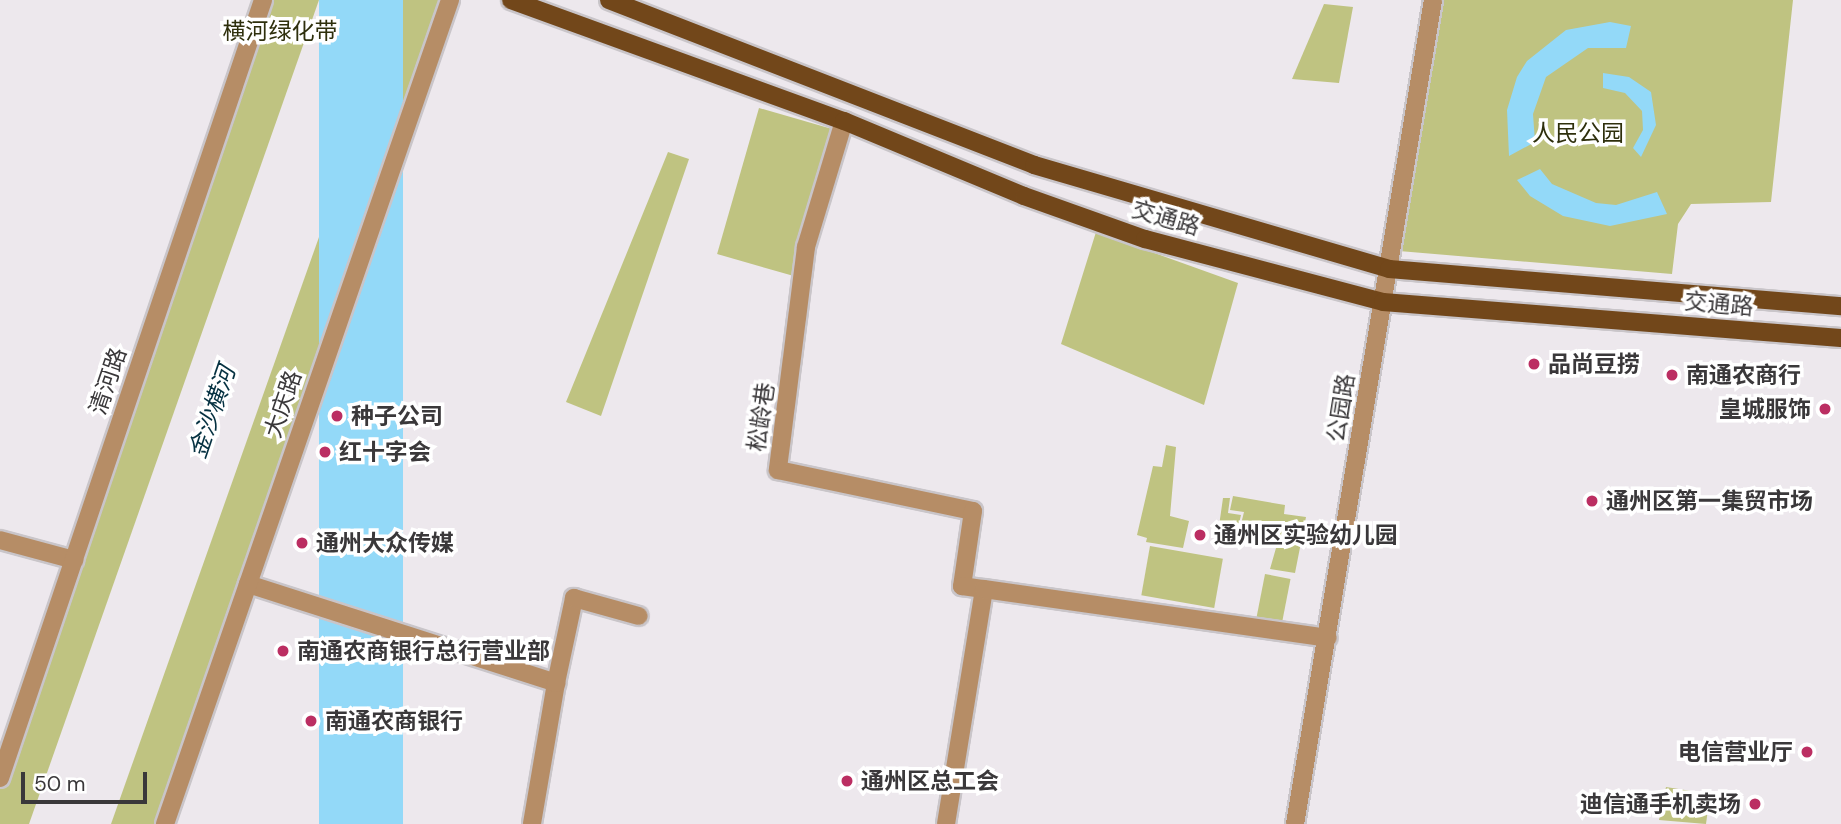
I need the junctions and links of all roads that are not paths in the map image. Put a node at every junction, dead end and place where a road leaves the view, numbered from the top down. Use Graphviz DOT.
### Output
graph roads {
  1 [pos="262,0"];
  2 [pos="450,0"];
  3 [pos="511,0"];
  4 [pos="609,0"];
  5 [pos="1433,0"];
  6 [pos="844,121"];
  7 [pos="1389,269"];
  8 [pos="1383,302"];
  9 [pos="1841,306"];
  10 [pos="1841,338"];
  11 [pos="0,540"];
  12 [pos="74,560"];
  13 [pos="248,584"];
  14 [pos="984,589"];
  15 [pos="639,616"];
  16 [pos="1328,638"];
  17 [pos="556,683"];
  18 [pos="0,778"];
  19 [pos="165,824"];
  20 [pos="532,824"];
  21 [pos="946,824"];
  22 [pos="1295,824"];
  1 -- 12 [label="street, 清河路"];
  2 -- 13 [label="street, 大庆路"];
  3 -- 6 [label="main road, 交通路"];
  4 -- 7 [label="main road, 交通路"];
  5 -- 7 [label="street, 公园路"];
  6 -- 8 [label="main road, 交通路"];
  6 -- 14 [label="street, 松龄巷"];
  7 -- 8 [label="street, 公园路"];
  7 -- 9 [label="main road, 交通路"];
  8 -- 10 [label="main road, 交通路"];
  8 -- 16 [label="street, 公园路"];
  11 -- 12 [label="street"];
  12 -- 18 [label="street, 清河路"];
  13 -- 17 [label="street"];
  13 -- 19 [label="street, 大庆路"];
  14 -- 16 [label="street, 松龄巷"];
  14 -- 21 [label="street"];
  15 -- 17 [label="street"];
  16 -- 22 [label="street, 公园路"];
  17 -- 20 [label="street"];
}
